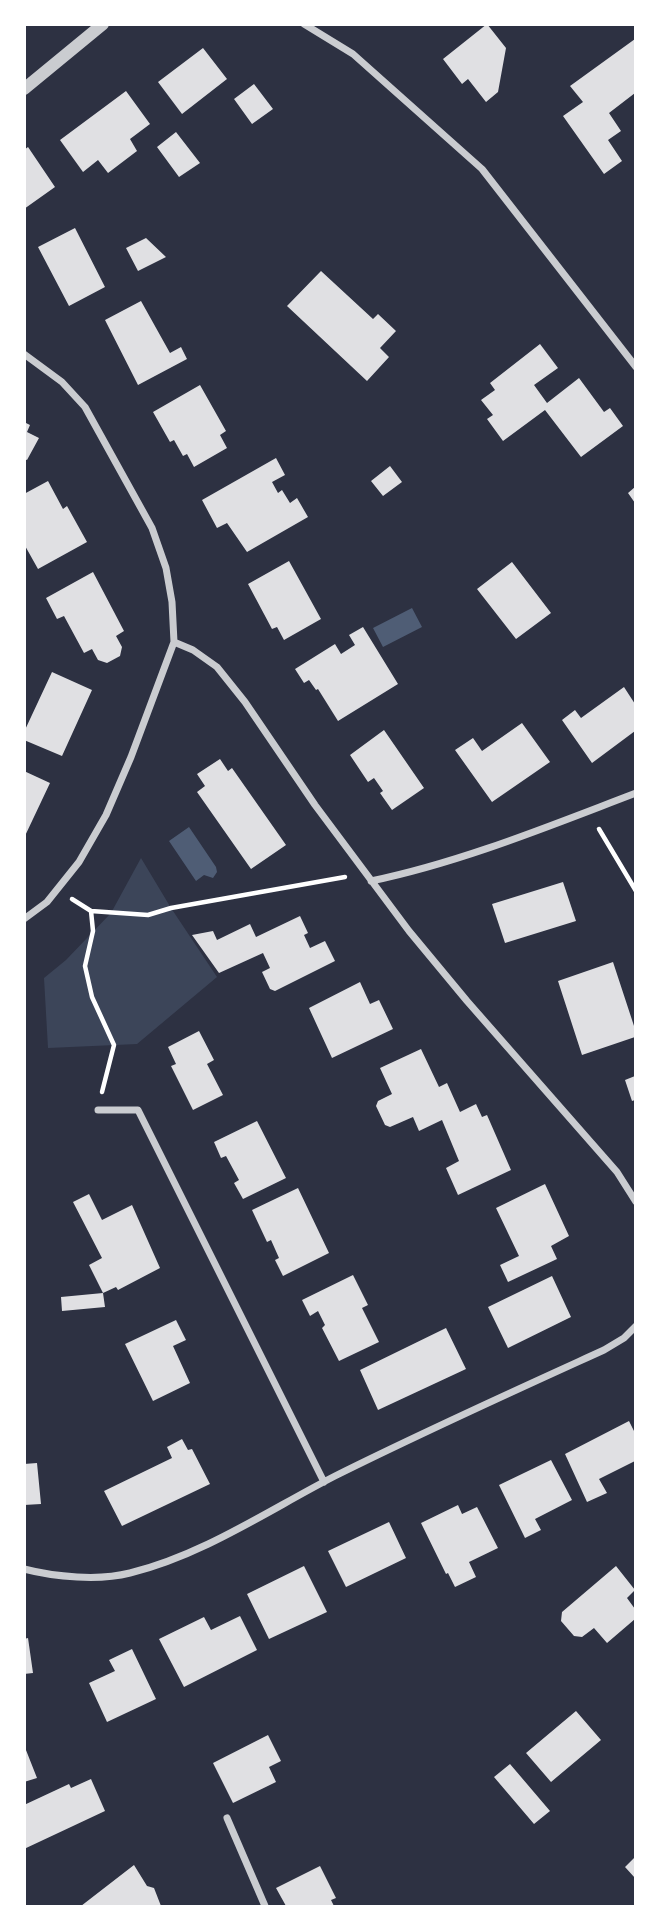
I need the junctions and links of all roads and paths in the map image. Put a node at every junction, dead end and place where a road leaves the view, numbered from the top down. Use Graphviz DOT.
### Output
graph roads {
  1 [pos="103,24"];
  2 [pos="304,24"];
  3 [pos="24,89"];
  4 [pos="24,354"];
  5 [pos="635,367"];
  6 [pos="174,642"];
  7 [pos="635,793"];
  8 [pos="588,811"];
  9 [pos="371,881"];
  10 [pos="56,890"];
  11 [pos="635,891"];
  12 [pos="91,911"];
  13 [pos="24,919"];
  14 [pos="98,1110"];
  15 [pos="635,1202"];
  16 [pos="635,1326"];
  17 [pos="324,1482"];
  18 [pos="24,1569"];
  19 [pos="227,1818"];
  20 [pos="265,1906"];
  1 -- 3 [label="street"];
  2 -- 5 [label="street"];
  4 -- 6 [label="street"];
  6 -- 9 [label="street"];
  6 -- 10 [label="street"];
  7 -- 8 [label="street"];
  8 -- 9 [label="street"];
  8 -- 11 [label="path"];
  9 -- 12 [label="path"];
  9 -- 15 [label="street"];
  10 -- 12 [label="path"];
  10 -- 13 [label="street"];
  12 -- 14 [label="path"];
  14 -- 17 [label="street"];
  16 -- 17 [label="street"];
  17 -- 18 [label="street"];
  19 -- 20 [label="street"];
}
